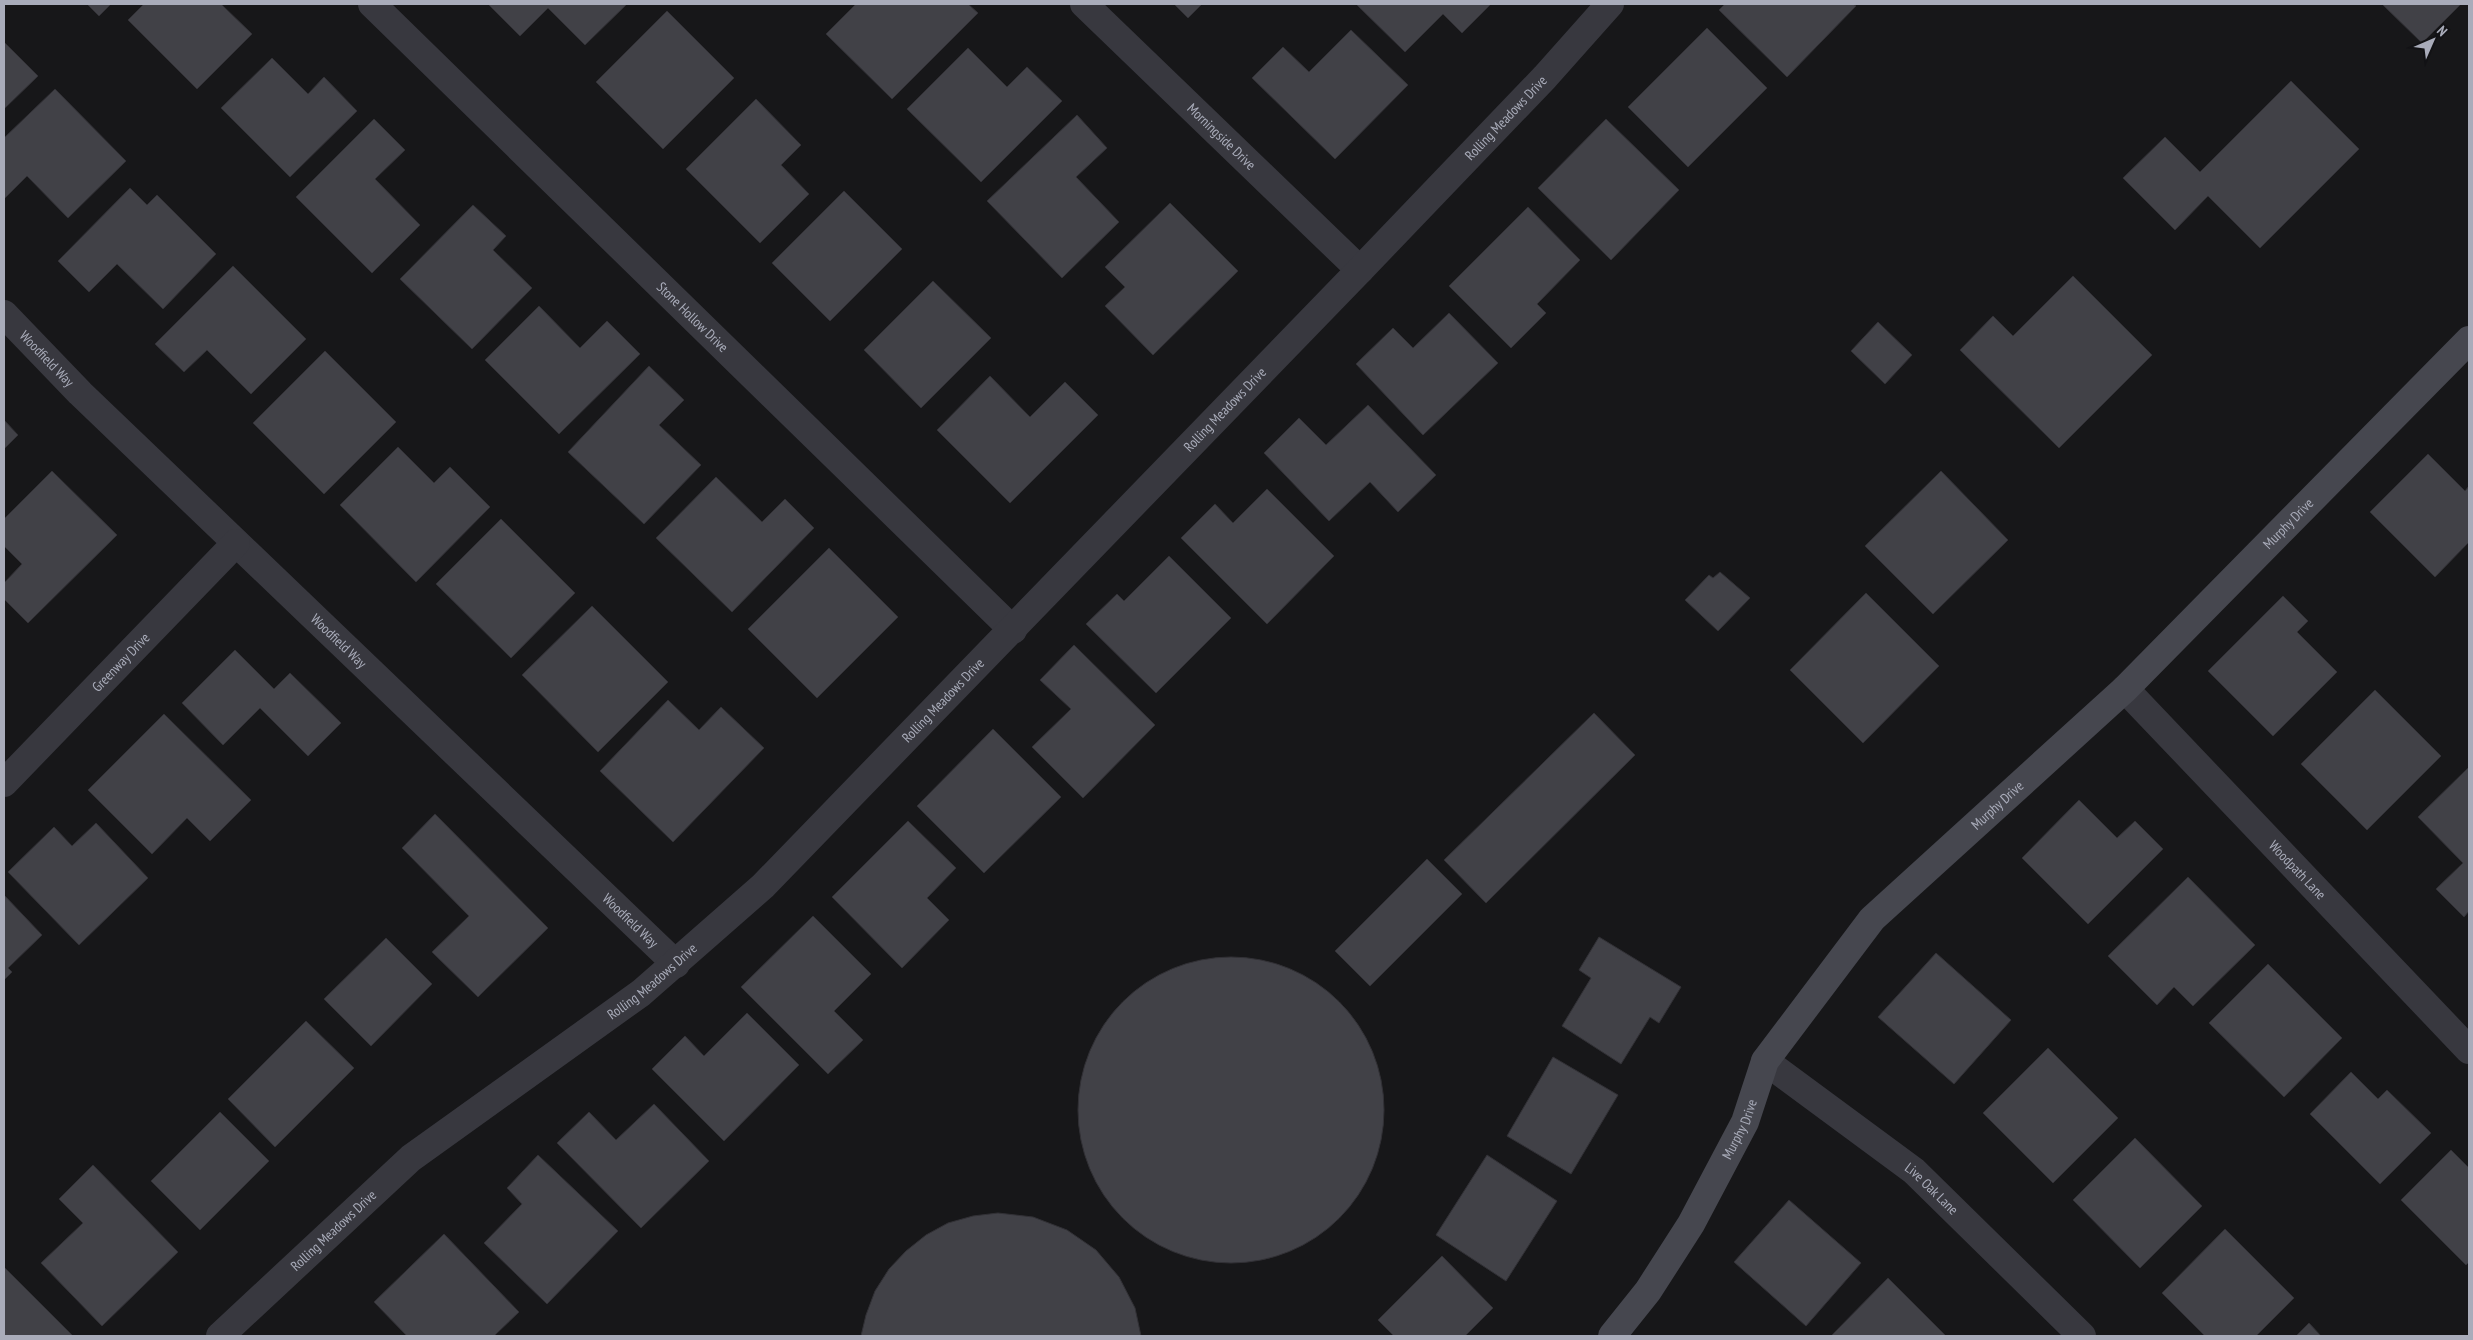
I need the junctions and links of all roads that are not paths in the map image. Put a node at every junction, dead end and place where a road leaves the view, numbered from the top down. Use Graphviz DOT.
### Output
graph roads {
  1 [pos="372,4"];
  2 [pos="1084,4"];
  3 [pos="1610,4"];
  4 [pos="1360,270"];
  5 [pos="4,314"];
  6 [pos="2469,340"];
  7 [pos="236,543"];
  8 [pos="1013,630"];
  9 [pos="2125,689"];
  10 [pos="4,782"];
  11 [pos="676,964"];
  12 [pos="2469,1050"];
  13 [pos="1765,1061"];
  14 [pos="220,1336"];
  15 [pos="1612,1336"];
  16 [pos="2082,1336"];
  1 -- 8 [label="street, Stone Hollow Drive"];
  2 -- 4 [label="street, Morningside Drive"];
  3 -- 4 [label="street, Rolling Meadows Drive"];
  4 -- 8 [label="street, Rolling Meadows Drive"];
  5 -- 7 [label="street, Woodfield Way"];
  6 -- 9 [label="street, Murphy Drive"];
  7 -- 10 [label="street, Greenway Drive"];
  7 -- 11 [label="street, Woodfield Way"];
  8 -- 11 [label="street, Rolling Meadows Drive"];
  9 -- 12 [label="street, Woodpath Lane"];
  9 -- 13 [label="street, Murphy Drive"];
  11 -- 14 [label="street, Rolling Meadows Drive"];
  13 -- 15 [label="street, Murphy Drive"];
  13 -- 16 [label="street, Live Oak Lane"];
}
